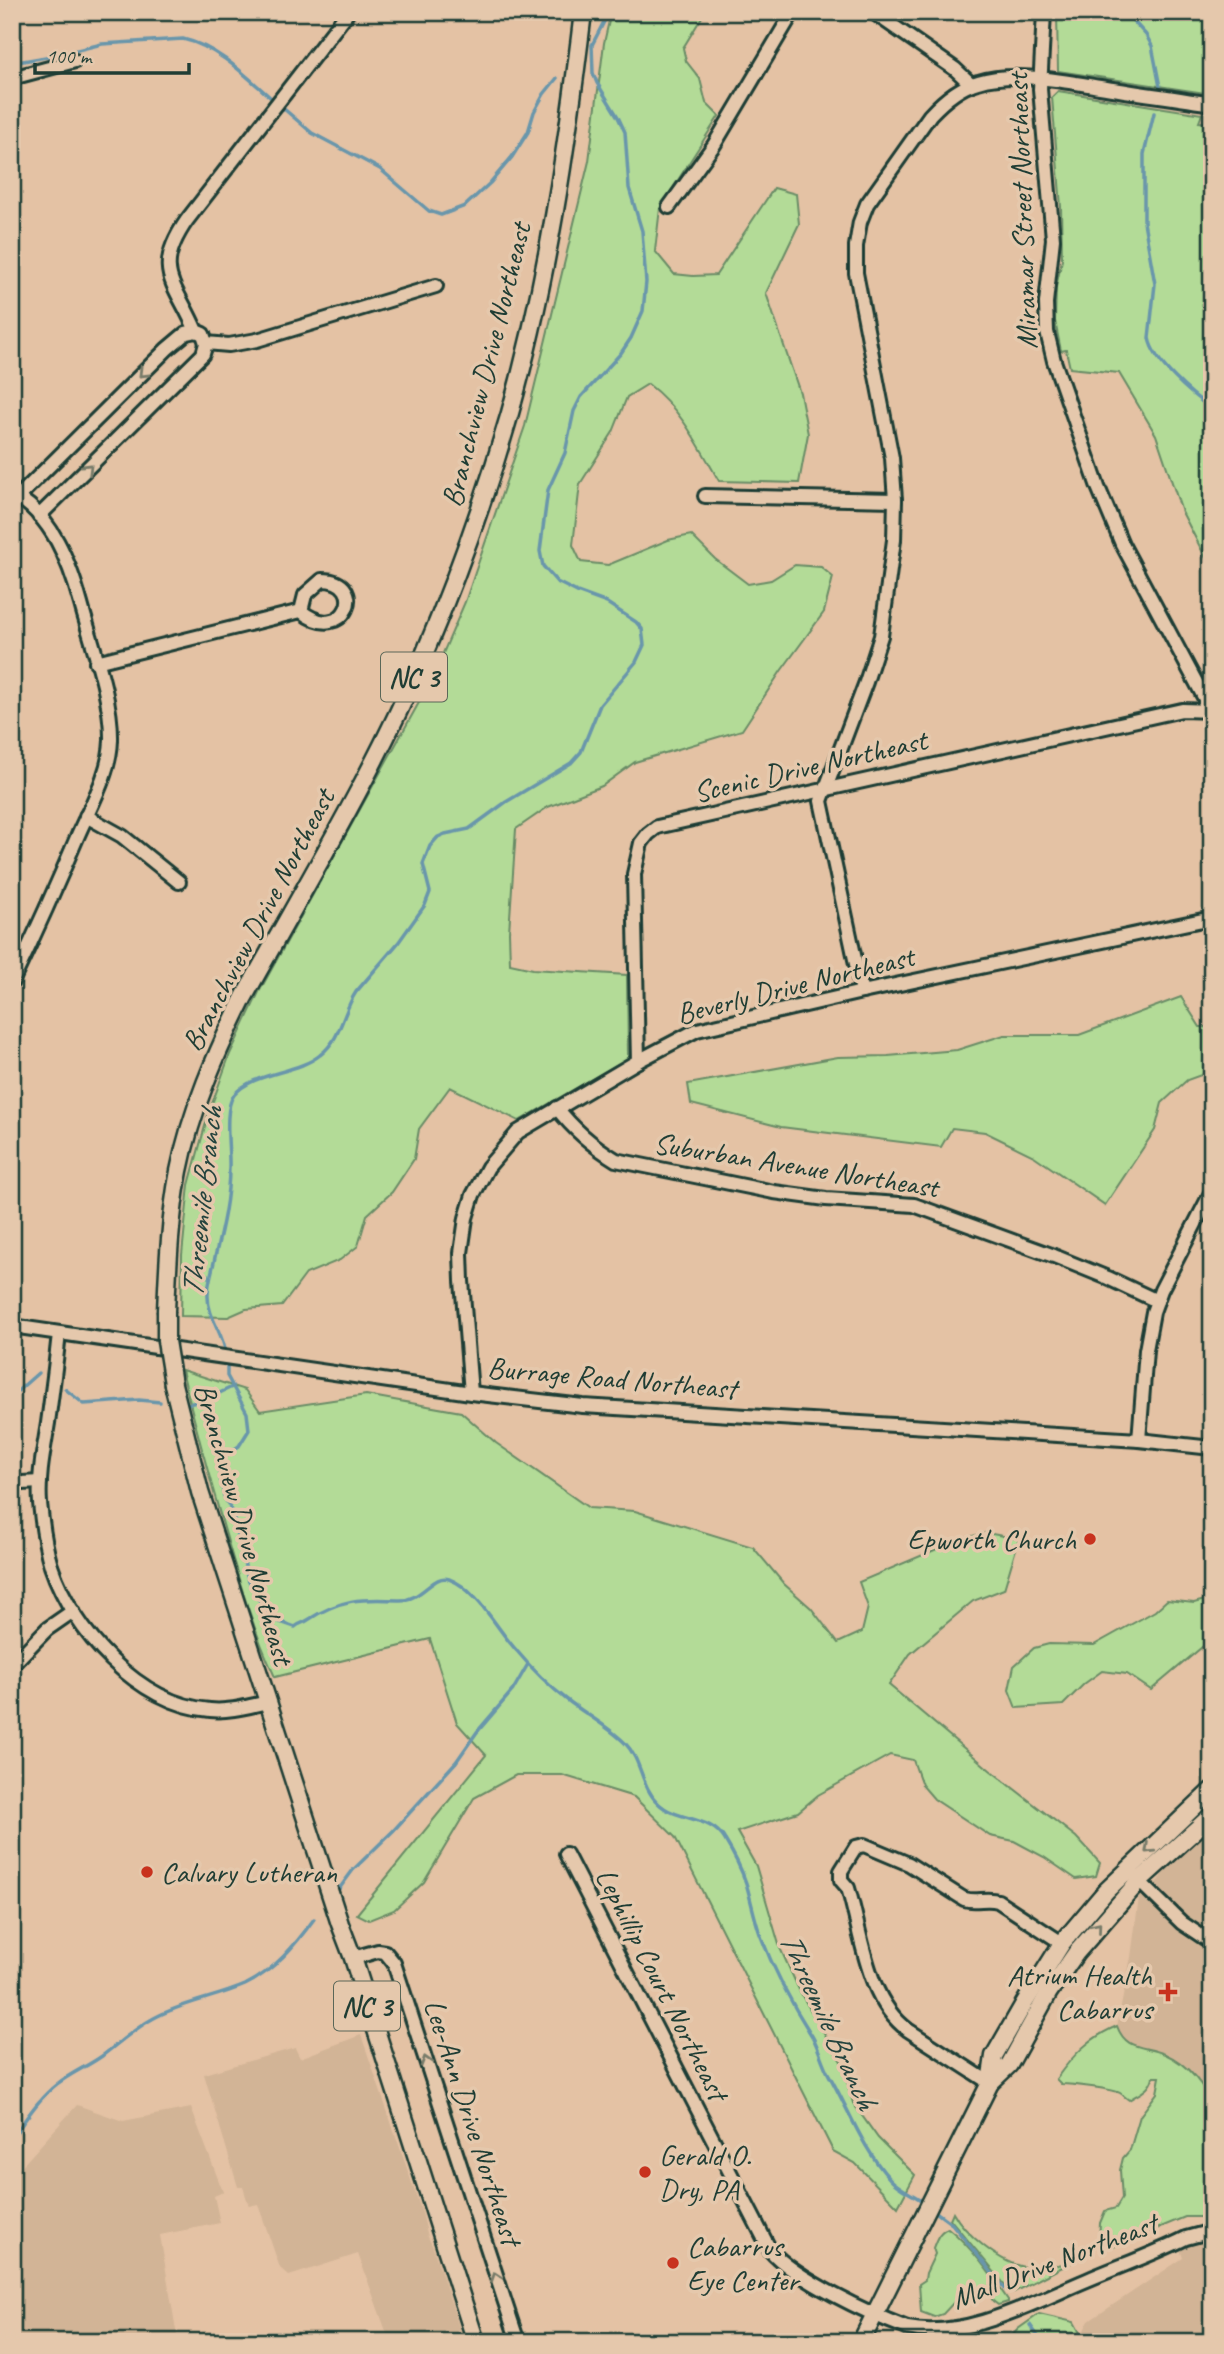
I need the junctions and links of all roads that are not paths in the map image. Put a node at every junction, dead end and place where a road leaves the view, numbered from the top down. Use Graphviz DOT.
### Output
graph roads {
  1 [pos="348,12"];
  2 [pos="583,12"];
  3 [pos="793,12"];
  4 [pos="873,12"];
  5 [pos="1044,12"];
  6 [pos="75,61"];
  7 [pos="12,78"];
  8 [pos="1040,80"];
  9 [pos="971,84"];
  10 [pos="1212,104"];
  11 [pos="670,207"];
  12 [pos="436,286"];
  13 [pos="196,331"];
  14 [pos="206,343"];
  15 [pos="15,495"];
  16 [pos="705,495"];
  17 [pos="895,500"];
  18 [pos="39,516"];
  19 [pos="301,611"];
  20 [pos="96,662"];
  21 [pos="1208,711"];
  22 [pos="824,790"];
  23 [pos="86,816"];
  24 [pos="179,882"];
  25 [pos="1212,918"];
  26 [pos="12,982"];
  27 [pos="862,992"];
  28 [pos="638,1061"];
  29 [pos="558,1108"];
  30 [pos="1212,1191"];
  31 [pos="1157,1301"];
  32 [pos="12,1326"];
  33 [pos="59,1333"];
  34 [pos="471,1393"];
  35 [pos="1139,1440"];
  36 [pos="1212,1448"];
  37 [pos="40,1482"];
  38 [pos="12,1487"];
  39 [pos="73,1611"];
  40 [pos="12,1665"];
  41 [pos="268,1702"];
  42 [pos="1212,1790"];
  43 [pos="1212,1815"];
  44 [pos="566,1854"];
  45 [pos="1127,1869"];
  46 [pos="1139,1881"];
  47 [pos="1062,1943"];
  48 [pos="1212,1943"];
  49 [pos="353,1958"];
  50 [pos="990,2083"];
  51 [pos="1212,2231"];
  52 [pos="875,2314"];
  53 [pos="476,2342"];
  54 [pos="517,2342"];
  55 [pos="861,2342"];
  1 -- 13 [label="street"];
  2 -- 41 [label="main road, Branchview Drive Northeast / NC 3, bridge"];
  3 -- 11 [label="street"];
  4 -- 9 [label="street"];
  5 -- 8 [label="street, Miramar Street Northeast"];
  6 -- 7 [label="street"];
  8 -- 9 [label="street"];
  8 -- 10 [label="street"];
  8 -- 21 [label="street, Miramar Street Northeast"];
  9 -- 17 [label="street"];
  12 -- 14 [label="street"];
  13 -- 14 [label="street"];
  13 -- 15 [label="street, one-way"];
  18 -- 14 [label="street, one-way"];
  15 -- 18 [label="street"];
  16 -- 17 [label="street"];
  17 -- 22 [label="street"];
  18 -- 20 [label="street"];
  19 -- 20 [label="street"];
  20 -- 23 [label="street"];
  21 -- 22 [label="street, Scenic Drive Northeast"];
  22 -- 27 [label="street"];
  22 -- 28 [label="street, Scenic Drive Northeast"];
  23 -- 24 [label="street"];
  23 -- 26 [label="street"];
  25 -- 27 [label="street, Beverly Drive Northeast"];
  27 -- 28 [label="street, Beverly Drive Northeast"];
  28 -- 29 [label="street, Beverly Drive Northeast"];
  29 -- 31 [label="street, Suburban Avenue Northeast"];
  29 -- 34 [label="street, Beverly Drive Northeast"];
  30 -- 31 [label="street"];
  31 -- 35 [label="street"];
  32 -- 33 [label="street, Burrage Road Northeast"];
  33 -- 34 [label="street, Burrage Road Northeast"];
  33 -- 37 [label="street"];
  34 -- 35 [label="street, Burrage Road Northeast"];
  35 -- 36 [label="street, Burrage Road Northeast"];
  37 -- 38 [label="street"];
  37 -- 39 [label="street"];
  39 -- 40 [label="street"];
  39 -- 41 [label="street"];
  41 -- 49 [label="main road, Branchview Drive Northeast / NC 3"];
  42 -- 45 [label="main road, one-way"];
  43 -- 46 [label="main road"];
  44 -- 52 [label="street, Lephillip Court Northeast"];
  45 -- 46 [label="street"];
  45 -- 47 [label="main road"];
  46 -- 48 [label="street"];
  50 -- 46 [label="main road, one-way"];
  47 -- 50 [label="main road"];
  47 -- 50 [label="street"];
  49 -- 53 [label="main road, Branchview Drive Northeast / NC 3"];
  54 -- 49 [label="street, Lee-Ann Drive Northeast, one-way"];
  50 -- 52 [label="main road"];
  51 -- 52 [label="street, Mall Drive Northeast"];
  52 -- 55 [label="main road"];
}
